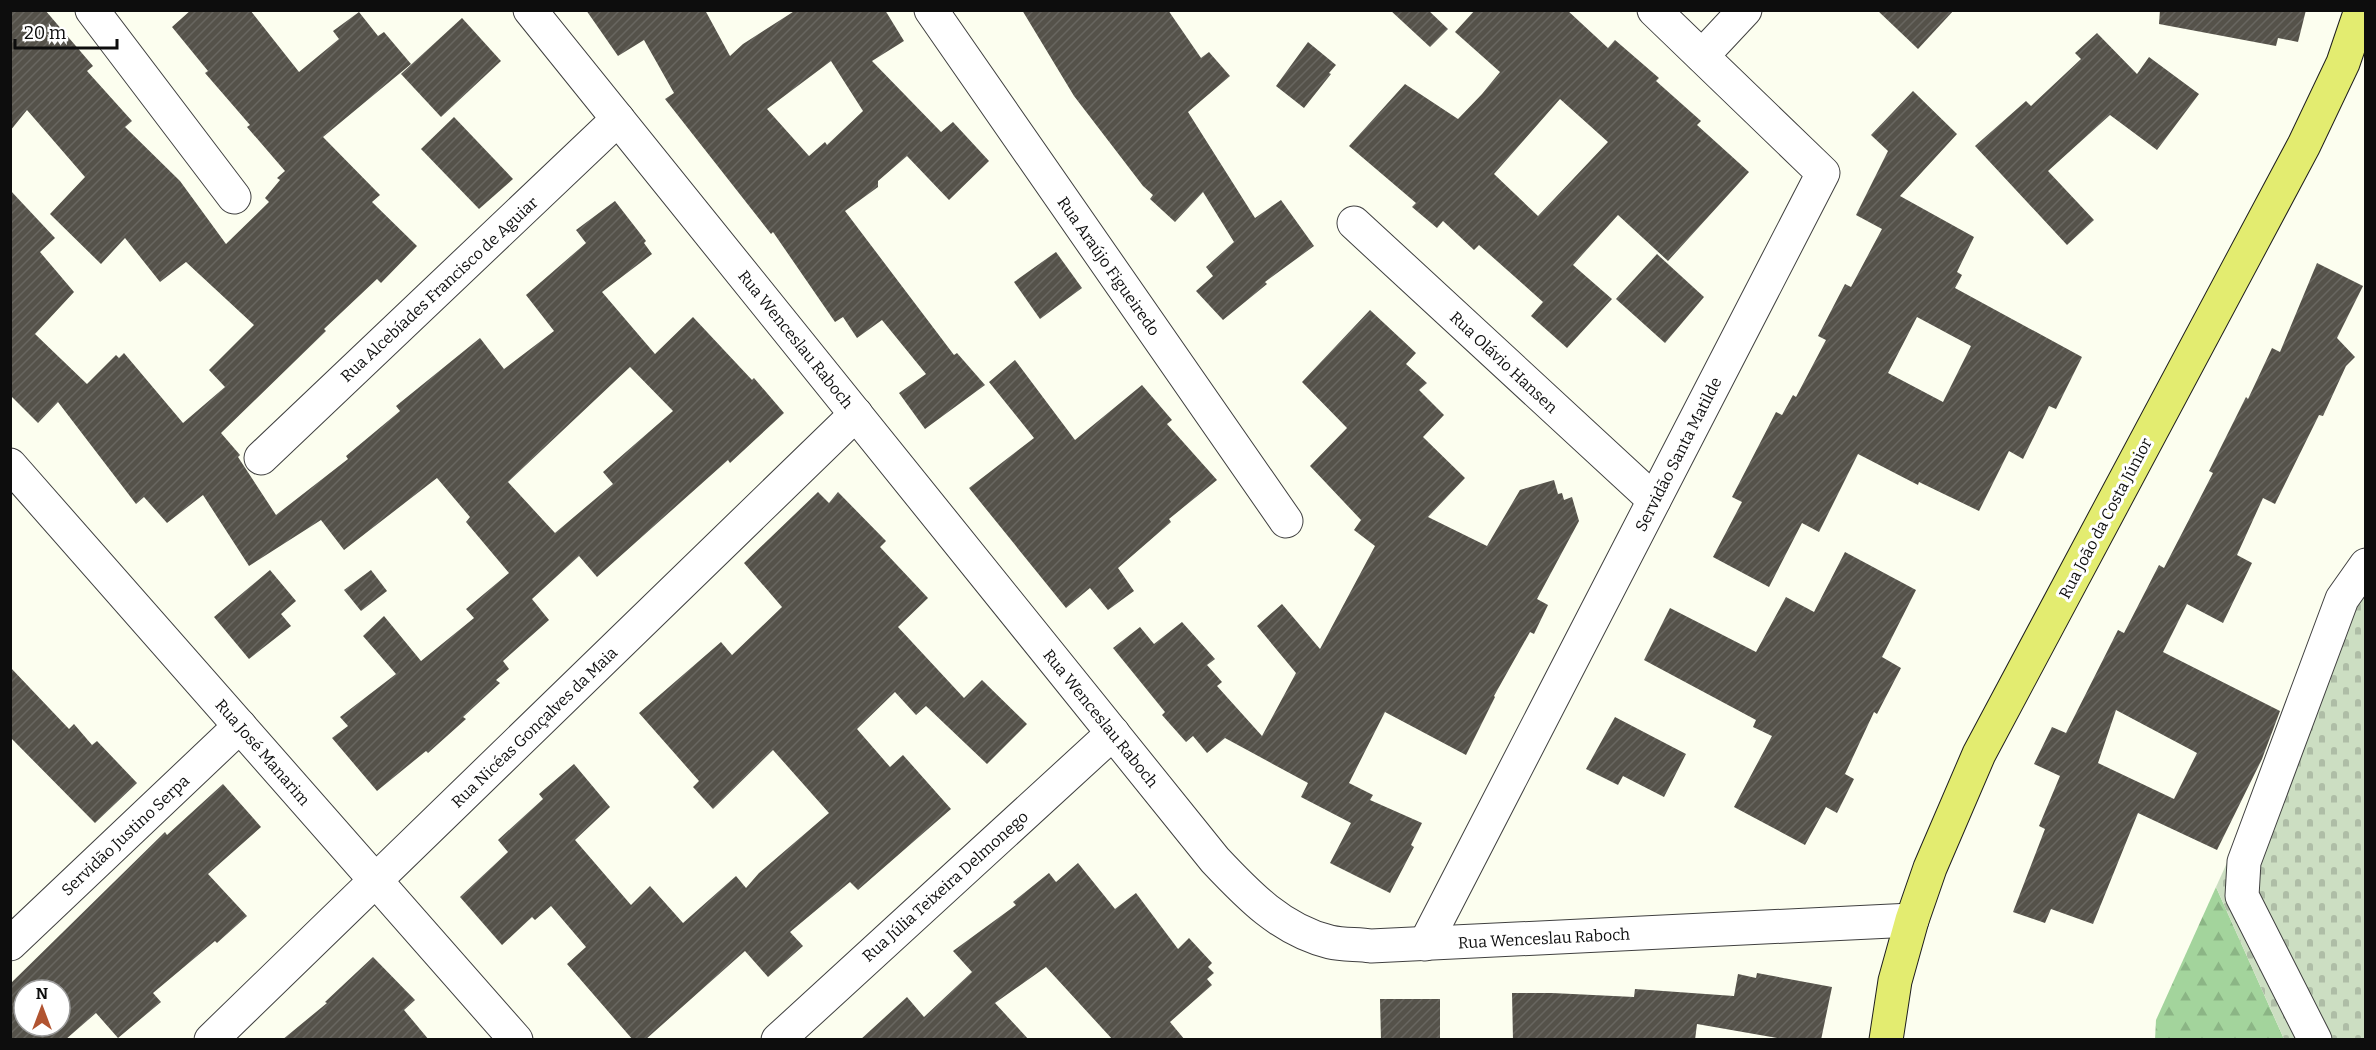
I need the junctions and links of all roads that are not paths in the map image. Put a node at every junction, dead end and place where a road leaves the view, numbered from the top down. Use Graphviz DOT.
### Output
graph roads {
  1 [pos="92,10"];
  2 [pos="530,10"];
  3 [pos="931,10"];
  4 [pos="1654,10"];
  5 [pos="1745,10"];
  6 [pos="2361,10"];
  7 [pos="1702,56"];
  8 [pos="618,119"];
  9 [pos="234,197"];
  10 [pos="1354,223"];
  11 [pos="856,414"];
  12 [pos="261,458"];
  13 [pos="10,465"];
  14 [pos="1654,500"];
  15 [pos="1286,521"];
  16 [pos="2366,565"];
  17 [pos="240,726"];
  18 [pos="1113,733"];
  19 [pos="376,880"];
  20 [pos="1912,920"];
  21 [pos="10,944"];
  22 [pos="1425,944"];
  23 [pos="211,1040"];
  24 [pos="516,1040"];
  25 [pos="778,1040"];
  26 [pos="1886,1040"];
  27 [pos="2315,1040"];
  1 -- 9 [label="street"];
  2 -- 8 [label="street, Rua Wenceslau Raboch"];
  3 -- 15 [label="street, Rua Araújo Figueiredo"];
  4 -- 7 [label="street, Servidão Santa Matilde"];
  5 -- 7 [label="street"];
  6 -- 20 [label="main road, Rua João da Costa Júnior"];
  7 -- 14 [label="street, Servidão Santa Matilde"];
  8 -- 11 [label="street, Rua Wenceslau Raboch"];
  8 -- 12 [label="street, Rua Alcebíades Francisco de Aguiar"];
  10 -- 14 [label="street, Rua Olávio Hansen"];
  11 -- 18 [label="street, Rua Wenceslau Raboch"];
  11 -- 19 [label="street, Rua Nicéas Gonçalves da Maia"];
  13 -- 17 [label="street, Rua José Manarim"];
  14 -- 22 [label="street, Servidão Santa Matilde"];
  16 -- 27 [label="street"];
  17 -- 19 [label="street, Rua José Manarim"];
  17 -- 21 [label="street, Servidão Justino Serpa"];
  18 -- 22 [label="street, Rua Wenceslau Raboch"];
  18 -- 25 [label="street, Rua Júlia Teixeira Delmonego"];
  19 -- 23 [label="street, Rua Nicéas Gonçalves da Maia"];
  19 -- 24 [label="street, Rua José Manarim"];
  20 -- 22 [label="street, Rua Wenceslau Raboch"];
  20 -- 26 [label="main road, Rua João da Costa Júnior"];
}
